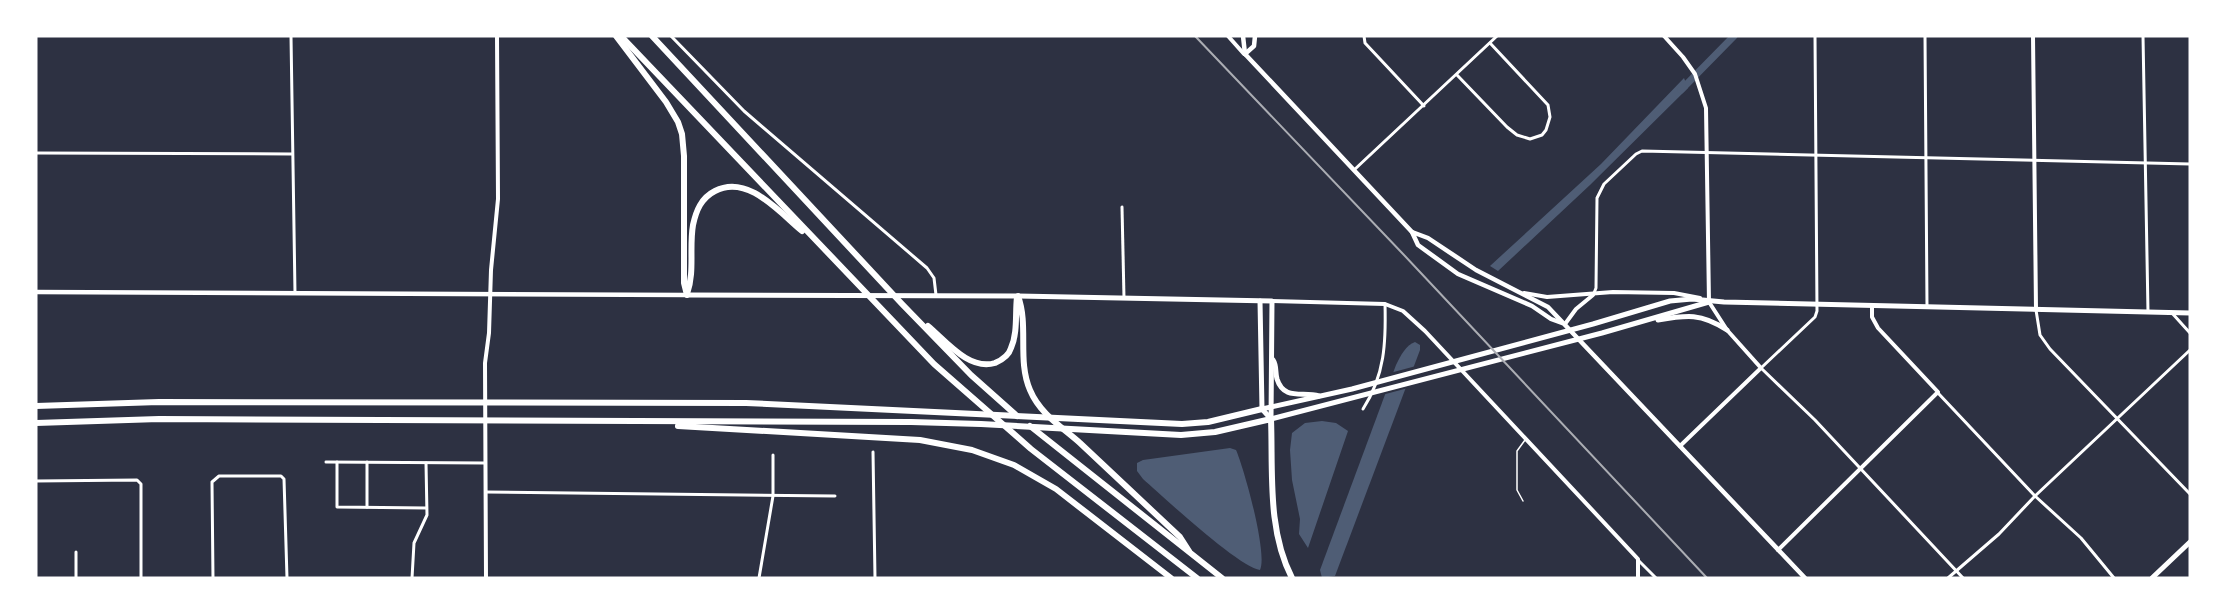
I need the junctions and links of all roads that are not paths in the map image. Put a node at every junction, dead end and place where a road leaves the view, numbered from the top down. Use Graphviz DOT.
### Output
graph roads {
  1 [pos="291,36"];
  2 [pos="497,36"];
  3 [pos="616,36"];
  4 [pos="621,36"];
  5 [pos="652,36"];
  6 [pos="671,36"];
  7 [pos="1228,36"];
  8 [pos="1243,36"];
  9 [pos="1255,36"];
  10 [pos="1365,36"];
  11 [pos="1497,36"];
  12 [pos="1664,36"];
  13 [pos="1815,36"];
  14 [pos="1924,36"];
  15 [pos="2033,36"];
  16 [pos="2143,36"];
  17 [pos="1490,43"];
  18 [pos="1245,54"];
  19 [pos="1457,75"];
  20 [pos="1424,106"];
  21 [pos="1708,152"];
  22 [pos="36,153"];
  23 [pos="292,154"];
  24 [pos="1817,154"];
  25 [pos="1926,158"];
  26 [pos="2034,160"];
  27 [pos="2145,163"];
  28 [pos="2190,164"];
  29 [pos="1354,170"];
  30 [pos="1122,207"];
  31 [pos="1412,232"];
  32 [pos="822,248"];
  33 [pos="36,292"];
  34 [pos="295,293"];
  35 [pos="492,293"];
  36 [pos="1524,293"];
  37 [pos="687,295"];
  38 [pos="1594,295"];
  39 [pos="1017,296"];
  40 [pos="936,297"];
  41 [pos="1124,298"];
  42 [pos="1260,301"];
  43 [pos="1272,301"];
  44 [pos="1706,301"];
  45 [pos="1385,303"];
  46 [pos="902,304"];
  47 [pos="1818,304"];
  48 [pos="1872,305"];
  49 [pos="1927,306"];
  50 [pos="2036,309"];
  51 [pos="2148,312"];
  52 [pos="2170,312"];
  53 [pos="2190,313"];
  54 [pos="1565,324"];
  55 [pos="1633,324"];
  56 [pos="1727,330"];
  57 [pos="2190,333"];
  58 [pos="2190,350"];
  59 [pos="1272,360"];
  60 [pos="1761,368"];
  61 [pos="1938,392"];
  62 [pos="1320,396"];
  63 [pos="36,406"];
  64 [pos="1271,407"];
  65 [pos="1363,409"];
  66 [pos="1262,410"];
  67 [pos="2118,418"];
  68 [pos="1271,419"];
  69 [pos="585,422"];
  70 [pos="36,423"];
  71 [pos="1526,439"];
  72 [pos="1679,447"];
  73 [pos="873,452"];
  74 [pos="773,455"];
  75 [pos="326,462"];
  76 [pos="337,462"];
  77 [pos="367,462"];
  78 [pos="426,462"];
  79 [pos="485,463"];
  80 [pos="1860,468"];
  81 [pos="36,481"];
  82 [pos="485,492"];
  83 [pos="2190,494"];
  84 [pos="773,496"];
  85 [pos="835,496"];
  86 [pos="2035,496"];
  87 [pos="1523,501"];
  88 [pos="368,507"];
  89 [pos="426,508"];
  90 [pos="2190,542"];
  91 [pos="1777,550"];
  92 [pos="76,552"];
  93 [pos="1192,555"];
  94 [pos="1638,559"];
  95 [pos="1956,570"];
  96 [pos="76,578"];
  97 [pos="141,578"];
  98 [pos="213,578"];
  99 [pos="287,578"];
  100 [pos="412,578"];
  101 [pos="486,578"];
  102 [pos="759,578"];
  103 [pos="875,578"];
  104 [pos="1172,578"];
  105 [pos="1197,578"];
  106 [pos="1222,578"];
  107 [pos="1292,578"];
  108 [pos="1638,578"];
  109 [pos="1656,578"];
  110 [pos="1805,578"];
  111 [pos="1948,578"];
  112 [pos="1963,578"];
  113 [pos="2114,578"];
  114 [pos="2152,578"];
  1 -- 23 [label="street"];
  2 -- 35 [label="street"];
  3 -- 37 [label="highway"];
  4 -- 32 [label="highway"];
  5 -- 46 [label="highway"];
  6 -- 40 [label="street"];
  7 -- 18 [label="street"];
  8 -- 18 [label="main road"];
  9 -- 18 [label="main road"];
  10 -- 20 [label="street"];
  11 -- 17 [label="street"];
  12 -- 21 [label="street"];
  13 -- 24 [label="street"];
  14 -- 25 [label="street"];
  15 -- 26 [label="street"];
  16 -- 27 [label="street"];
  17 -- 19 [label="street"];
  17 -- 19 [label="street"];
  18 -- 29 [label="main road"];
  19 -- 20 [label="street"];
  20 -- 29 [label="street"];
  21 -- 24 [label="street"];
  21 -- 38 [label="street"];
  21 -- 44 [label="street"];
  22 -- 23 [label="street"];
  23 -- 34 [label="street"];
  24 -- 25 [label="street"];
  24 -- 47 [label="street"];
  25 -- 26 [label="street"];
  25 -- 49 [label="street"];
  26 -- 27 [label="street"];
  26 -- 50 [label="street"];
  27 -- 28 [label="street"];
  27 -- 51 [label="street"];
  29 -- 31 [label="main road"];
  30 -- 41 [label="street"];
  31 -- 36 [label="main road"];
  31 -- 54 [label="main road"];
  32 -- 37 [label="highway"];
  32 -- 105 [label="highway"];
  33 -- 34 [label="main road"];
  34 -- 35 [label="main road"];
  35 -- 37 [label="main road"];
  35 -- 79 [label="street"];
  36 -- 38 [label="street"];
  36 -- 54 [label="main road"];
  37 -- 40 [label="main road"];
  38 -- 44 [label="street"];
  38 -- 54 [label="street"];
  39 -- 40 [label="main road"];
  39 -- 41 [label="main road"];
  39 -- 46 [label="highway"];
  39 -- 93 [label="highway"];
  41 -- 42 [label="main road"];
  42 -- 43 [label="main road"];
  42 -- 66 [label="main road"];
  43 -- 45 [label="street"];
  43 -- 59 [label="main road"];
  44 -- 47 [label="main road"];
  44 -- 55 [label="main road"];
  44 -- 56 [label="street"];
  44 -- 62 [label="main road"];
  45 -- 65 [label="street"];
  45 -- 71 [label="street"];
  46 -- 93 [label="highway"];
  47 -- 48 [label="main road"];
  47 -- 60 [label="street"];
  48 -- 49 [label="main road"];
  48 -- 61 [label="street"];
  49 -- 50 [label="main road"];
  50 -- 51 [label="main road"];
  50 -- 67 [label="street"];
  51 -- 52 [label="main road"];
  52 -- 53 [label="main road"];
  52 -- 57 [label="street"];
  54 -- 72 [label="main road"];
  55 -- 56 [label="main road"];
  55 -- 68 [label="main road"];
  56 -- 60 [label="street"];
  58 -- 67 [label="street"];
  59 -- 62 [label="main road"];
  59 -- 64 [label="main road"];
  60 -- 72 [label="street"];
  60 -- 80 [label="street"];
  61 -- 80 [label="street"];
  61 -- 86 [label="street"];
  62 -- 64 [label="main road"];
  63 -- 66 [label="highway"];
  64 -- 66 [label="main road"];
  64 -- 68 [label="main road"];
  66 -- 68 [label="main road"];
  67 -- 83 [label="street"];
  67 -- 86 [label="street"];
  68 -- 69 [label="highway"];
  68 -- 107 [label="highway"];
  69 -- 70 [label="highway"];
  69 -- 104 [label="highway"];
  71 -- 87 [label="lane"];
  71 -- 94 [label="street"];
  72 -- 91 [label="main road"];
  73 -- 103 [label="street"];
  74 -- 84 [label="street"];
  75 -- 76 [label="street"];
  76 -- 77 [label="street"];
  76 -- 88 [label="street"];
  77 -- 78 [label="street"];
  77 -- 88 [label="street"];
  78 -- 79 [label="street"];
  78 -- 89 [label="street"];
  79 -- 82 [label="street"];
  80 -- 91 [label="street"];
  80 -- 95 [label="street"];
  81 -- 97 [label="street"];
  82 -- 84 [label="street"];
  82 -- 101 [label="street"];
  84 -- 85 [label="street"];
  84 -- 102 [label="street"];
  86 -- 95 [label="street"];
  86 -- 113 [label="street"];
  88 -- 89 [label="street"];
  89 -- 100 [label="street"];
  90 -- 114 [label="main road"];
  91 -- 110 [label="main road"];
  92 -- 96 [label="street"];
  93 -- 106 [label="highway"];
  94 -- 108 [label="street"];
  94 -- 109 [label="street"];
  95 -- 111 [label="street"];
  95 -- 112 [label="street"];
  98 -- 99 [label="street"];
}
